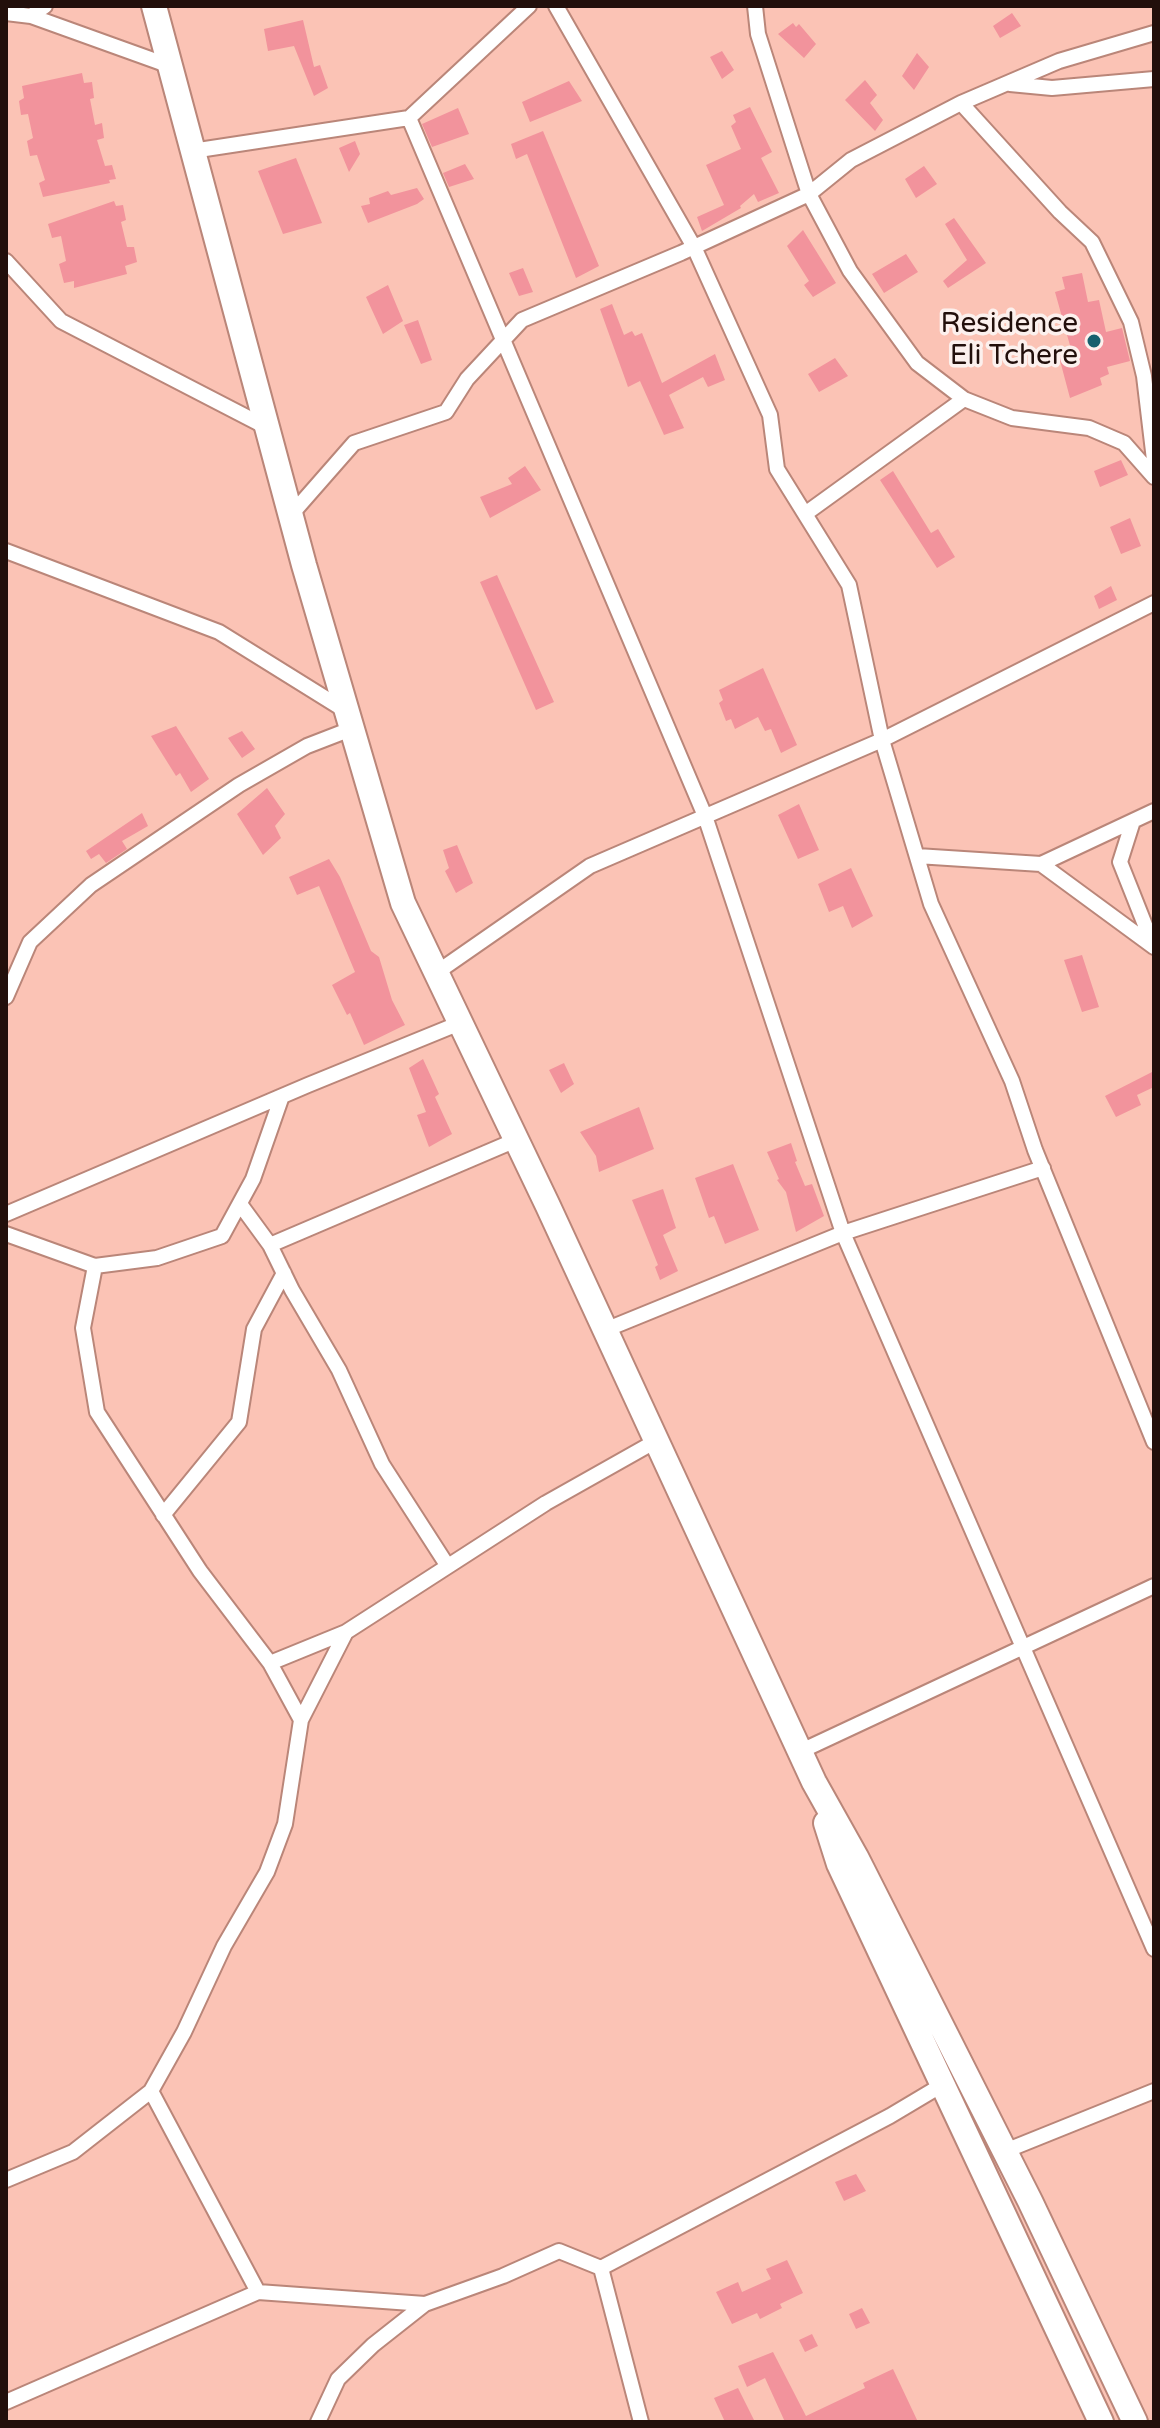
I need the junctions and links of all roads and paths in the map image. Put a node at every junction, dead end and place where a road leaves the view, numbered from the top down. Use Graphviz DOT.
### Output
graph roads {
  1 [pos="45,6"];
  2 [pos="154,6"];
  3 [pos="529,6"];
  4 [pos="556,6"];
  5 [pos="755,6"];
  6 [pos="6,13"];
  7 [pos="31,16"];
  8 [pos="1154,33"];
  9 [pos="170,66"];
  10 [pos="1154,79"];
  11 [pos="1005,84"];
  12 [pos="961,103"];
  13 [pos="409,118"];
  14 [pos="192,151"];
  15 [pos="809,194"];
  16 [pos="694,247"];
  17 [pos="6,261"];
  18 [pos="503,341"];
  19 [pos="964,399"];
  20 [pos="266,427"];
  21 [pos="1154,460"];
  22 [pos="1154,477"];
  23 [pos="805,514"];
  24 [pos="290,516"];
  25 [pos="6,551"];
  26 [pos="1154,603"];
  27 [pos="349,720"];
  28 [pos="882,740"];
  29 [pos="1154,811"];
  30 [pos="705,816"];
  31 [pos="1133,821"];
  32 [pos="917,856"];
  33 [pos="1041,864"];
  34 [pos="1154,947"];
  35 [pos="436,973"];
  36 [pos="6,997"];
  37 [pos="460,1023"];
  38 [pos="282,1096"];
  39 [pos="516,1140"];
  40 [pos="1043,1168"];
  41 [pos="240,1204"];
  42 [pos="6,1214"];
  43 [pos="843,1233"];
  44 [pos="6,1234"];
  45 [pos="270,1245"];
  46 [pos="95,1266"];
  47 [pos="284,1273"];
  48 [pos="605,1330"];
  49 [pos="656,1441"];
  50 [pos="1154,1442"];
  51 [pos="163,1515"];
  52 [pos="447,1565"];
  53 [pos="1154,1586"];
  54 [pos="346,1632"];
  55 [pos="1023,1647"];
  56 [pos="270,1663"];
  57 [pos="301,1720"];
  58 [pos="799,1752"];
  59 [pos="814,1782"];
  60 [pos="1154,1949"];
  61 [pos="942,2085"];
  62 [pos="151,2091"];
  63 [pos="1154,2091"];
  64 [pos="1005,2151"];
  65 [pos="6,2180"];
  66 [pos="601,2268"];
  67 [pos="258,2292"];
  68 [pos="425,2304"];
  69 [pos="6,2402"];
  70 [pos="318,2422"];
  71 [pos="641,2422"];
  72 [pos="1101,2422"];
  73 [pos="1135,2422"];
  1 -- 7 [label="street"];
  2 -- 9 [label="highway"];
  3 -- 13 [label="street"];
  4 -- 16 [label="street"];
  5 -- 15 [label="street"];
  6 -- 7 [label="street"];
  7 -- 9 [label="street"];
  8 -- 11 [label="street"];
  9 -- 14 [label="highway"];
  10 -- 11 [label="street"];
  11 -- 12 [label="street"];
  12 -- 15 [label="street"];
  12 -- 21 [label="street"];
  13 -- 14 [label="street"];
  13 -- 18 [label="street"];
  14 -- 20 [label="highway"];
  15 -- 16 [label="street"];
  15 -- 19 [label="street"];
  16 -- 18 [label="street"];
  16 -- 23 [label="street"];
  17 -- 20 [label="street"];
  18 -- 24 [label="street"];
  18 -- 30 [label="street"];
  19 -- 22 [label="street"];
  19 -- 23 [label="street"];
  20 -- 24 [label="highway"];
  23 -- 28 [label="street"];
  24 -- 27 [label="highway"];
  25 -- 27 [label="street"];
  26 -- 28 [label="street"];
  27 -- 35 [label="highway"];
  27 -- 36 [label="street"];
  28 -- 30 [label="street"];
  28 -- 32 [label="street"];
  29 -- 31 [label="street"];
  30 -- 35 [label="street"];
  30 -- 43 [label="street"];
  31 -- 33 [label="street"];
  31 -- 34 [label="street"];
  32 -- 33 [label="street"];
  32 -- 40 [label="street"];
  33 -- 34 [label="street"];
  35 -- 37 [label="highway"];
  37 -- 38 [label="street"];
  37 -- 39 [label="highway"];
  38 -- 41 [label="street"];
  38 -- 42 [label="street"];
  39 -- 45 [label="street"];
  39 -- 48 [label="highway"];
  40 -- 43 [label="street"];
  40 -- 50 [label="street"];
  41 -- 45 [label="street"];
  41 -- 46 [label="street"];
  43 -- 48 [label="street"];
  43 -- 55 [label="street"];
  44 -- 46 [label="street"];
  45 -- 47 [label="street"];
  46 -- 51 [label="street"];
  47 -- 51 [label="street"];
  47 -- 52 [label="street"];
  48 -- 49 [label="highway"];
  49 -- 52 [label="street"];
  49 -- 58 [label="highway"];
  51 -- 56 [label="street"];
  52 -- 54 [label="street"];
  53 -- 55 [label="street"];
  54 -- 56 [label="street"];
  54 -- 57 [label="street"];
  55 -- 58 [label="street"];
  55 -- 60 [label="street"];
  56 -- 57 [label="street"];
  57 -- 62 [label="street"];
  58 -- 59 [label="highway"];
  59 -- 61 [label="highway"];
  59 -- 64 [label="highway"];
  61 -- 66 [label="street"];
  61 -- 72 [label="highway"];
  62 -- 65 [label="street"];
  62 -- 67 [label="street"];
  63 -- 64 [label="street"];
  64 -- 73 [label="highway"];
  66 -- 68 [label="street"];
  66 -- 71 [label="street"];
  67 -- 68 [label="street"];
  67 -- 69 [label="street"];
  68 -- 70 [label="street"];
}
